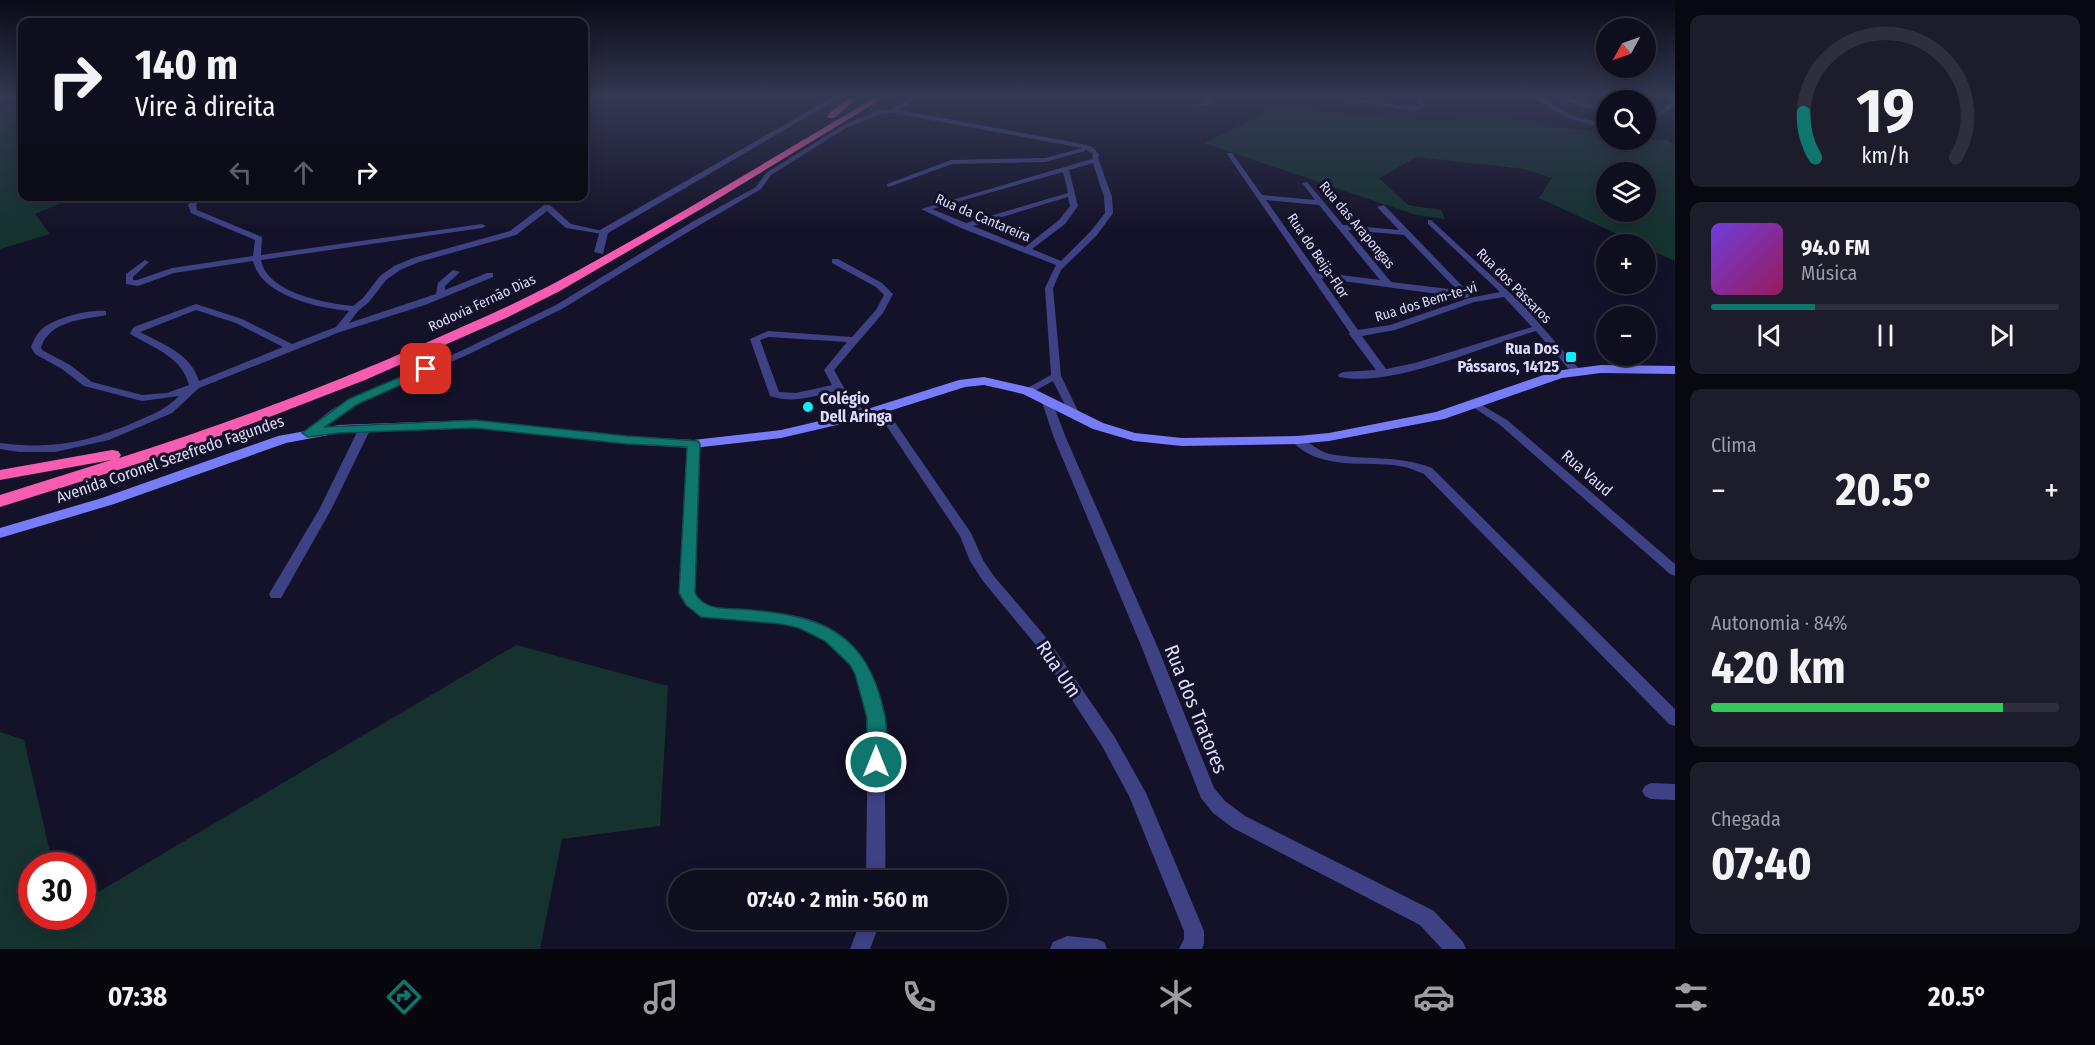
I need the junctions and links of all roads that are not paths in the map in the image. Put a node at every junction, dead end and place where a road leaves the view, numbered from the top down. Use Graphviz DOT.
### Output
graph roads {
  1 [pos="761,141"];
  2 [pos="789,141"];
  3 [pos="808,141"];
  4 [pos="821,141"];
  5 [pos="1056,141"];
  6 [pos="1071,144"];
  7 [pos="1083,150"];
  8 [pos="1230,154"];
  9 [pos="1096,159"];
  10 [pos="1066,170"];
  11 [pos="1305,183"];
  12 [pos="889,185"];
  13 [pos="1071,194"];
  14 [pos="1260,197"];
  15 [pos="195,201"];
  16 [pos="1320,203"];
  17 [pos="1381,207"];
  18 [pos="1431,222"];
  19 [pos="482,226"];
  20 [pos="964,226"];
  21 [pos="1342,227"];
  22 [pos="603,232"];
  23 [pos="1407,233"];
  24 [pos="1026,250"];
  25 [pos="599,252"];
  26 [pos="256,259"];
  27 [pos="835,261"];
  28 [pos="145,262"];
  29 [pos="1060,264"];
  30 [pos="456,272"];
  31 [pos="1312,274"];
  32 [pos="490,275"];
  33 [pos="1388,284"];
  34 [pos="1505,294"];
  35 [pos="440,296"];
  36 [pos="1469,297"];
  37 [pos="355,309"];
  38 [pos="103,313"];
  39 [pos="1538,328"];
  40 [pos="338,330"];
  41 [pos="1354,334"];
  42 [pos="853,340"];
  43 [pos="292,348"];
  44 [pos="1576,370"];
  45 [pos="1675,370"];
  46 [pos="1384,374"];
  47 [pos="1343,375"];
  48 [pos="1056,376"];
  49 [pos="838,387"];
  50 [pos="192,388"];
  51 [pos="1027,391"];
  52 [pos="1046,399"];
  53 [pos="1475,404"];
  54 [pos="881,410"];
  55 [pos="862,415"];
  56 [pos="1075,415"];
  57 [pos="365,428"];
  58 [pos="308,433"];
  59 [pos="1297,440"];
  60 [pos="693,444"];
  61 [pos="0,446"];
  62 [pos="112,455"];
  63 [pos="0,475"];
  64 [pos="0,490"];
  65 [pos="0,501"];
  66 [pos="0,533"];
  67 [pos="1675,571"];
  68 [pos="276,594"];
  69 [pos="1675,719"];
  70 [pos="1651,791"];
  71 [pos="1675,792"];
  72 [pos="876,870"];
  73 [pos="867,930"];
  74 [pos="860,949"];
  75 [pos="1060,949"];
  76 [pos="1097,949"];
  77 [pos="1189,949"];
  78 [pos="1456,949"];
  1 -- 22 [label="street"];
  2 -- 25 [label="highway, Rodovia Fernão Dias"];
  3 -- 65 [label="highway, Rodovia Fernão Dias"];
  4 -- 58 [label="street"];
  5 -- 6 [label="street"];
  6 -- 7 [label="street"];
  6 -- 9 [label="street"];
  7 -- 9 [label="street"];
  7 -- 12 [label="street"];
  8 -- 14 [label="street, Rua do Beija-Flor"];
  9 -- 10 [label="street, Rua da Cantareira"];
  9 -- 29 [label="street"];
  10 -- 13 [label="street"];
  10 -- 20 [label="street, Rua da Cantareira"];
  11 -- 16 [label="street, Rua das Arapongas"];
  13 -- 20 [label="street"];
  13 -- 24 [label="street"];
  14 -- 16 [label="street"];
  14 -- 31 [label="street, Rua do Beija-Flor"];
  15 -- 26 [label="street"];
  16 -- 21 [label="street, Rua das Arapongas"];
  17 -- 23 [label="street"];
  18 -- 34 [label="street, Rua dos Pássaros"];
  19 -- 26 [label="street"];
  20 -- 24 [label="street, Rua da Cantareira"];
  21 -- 23 [label="street"];
  21 -- 33 [label="street, Rua das Arapongas"];
  22 -- 25 [label="street"];
  22 -- 37 [label="street"];
  23 -- 36 [label="street"];
  24 -- 29 [label="street, Rua da Cantareira"];
  25 -- 62 [label="highway, Rodovia Fernão Dias"];
  26 -- 28 [label="street"];
  26 -- 37 [label="street"];
  27 -- 42 [label="street"];
  29 -- 48 [label="street"];
  30 -- 35 [label="street"];
  31 -- 33 [label="street"];
  31 -- 41 [label="street, Rua do Beija-Flor"];
  32 -- 35 [label="street"];
  33 -- 36 [label="street"];
  34 -- 36 [label="street, Rua dos Bem-te-vi"];
  34 -- 39 [label="street, Rua dos Pássaros"];
  35 -- 40 [label="street"];
  36 -- 41 [label="street, Rua dos Bem-te-vi"];
  37 -- 40 [label="street"];
  38 -- 50 [label="street"];
  39 -- 44 [label="street, Rua dos Pássaros"];
  39 -- 46 [label="street"];
  40 -- 43 [label="street"];
  41 -- 46 [label="street, Rua do Beija-Flor"];
  42 -- 49 [label="street"];
  42 -- 49 [label="street"];
  43 -- 50 [label="street"];
  43 -- 50 [label="street"];
  44 -- 45 [label="main road, Avenida Coronel Sezefredo Fagundes"];
  44 -- 53 [label="main road, Avenida Coronel Sezefredo Fagundes"];
  46 -- 47 [label="street"];
  48 -- 51 [label="street"];
  48 -- 56 [label="street"];
  49 -- 55 [label="street"];
  50 -- 61 [label="street"];
  51 -- 52 [label="main road, Avenida Coronel Sezefredo Fagundes"];
  51 -- 54 [label="main road, Avenida Coronel Sezefredo Fagundes"];
  52 -- 56 [label="main road, Avenida Coronel Sezefredo Fagundes"];
  52 -- 78 [label="street, Rua dos Tratores"];
  53 -- 59 [label="main road, Avenida Coronel Sezefredo Fagundes"];
  53 -- 67 [label="street, Rua Vaud"];
  54 -- 55 [label="main road, Avenida Coronel Sezefredo Fagundes"];
  54 -- 77 [label="street, Rua Um"];
  55 -- 60 [label="main road, Avenida Coronel Sezefredo Fagundes"];
  56 -- 59 [label="main road, Avenida Coronel Sezefredo Fagundes"];
  57 -- 58 [label="main road, Avenida Coronel Sezefredo Fagundes"];
  57 -- 60 [label="main road, Avenida Coronel Sezefredo Fagundes"];
  57 -- 68 [label="street"];
  58 -- 66 [label="main road, Avenida Coronel Sezefredo Fagundes"];
  59 -- 69 [label="street"];
  60 -- 72 [label="street"];
  62 -- 63 [label="highway"];
  62 -- 64 [label="highway, Rodovia Fernão Dias"];
  70 -- 71 [label="street"];
  73 -- 74 [label="street"];
  75 -- 76 [label="street"];
}
